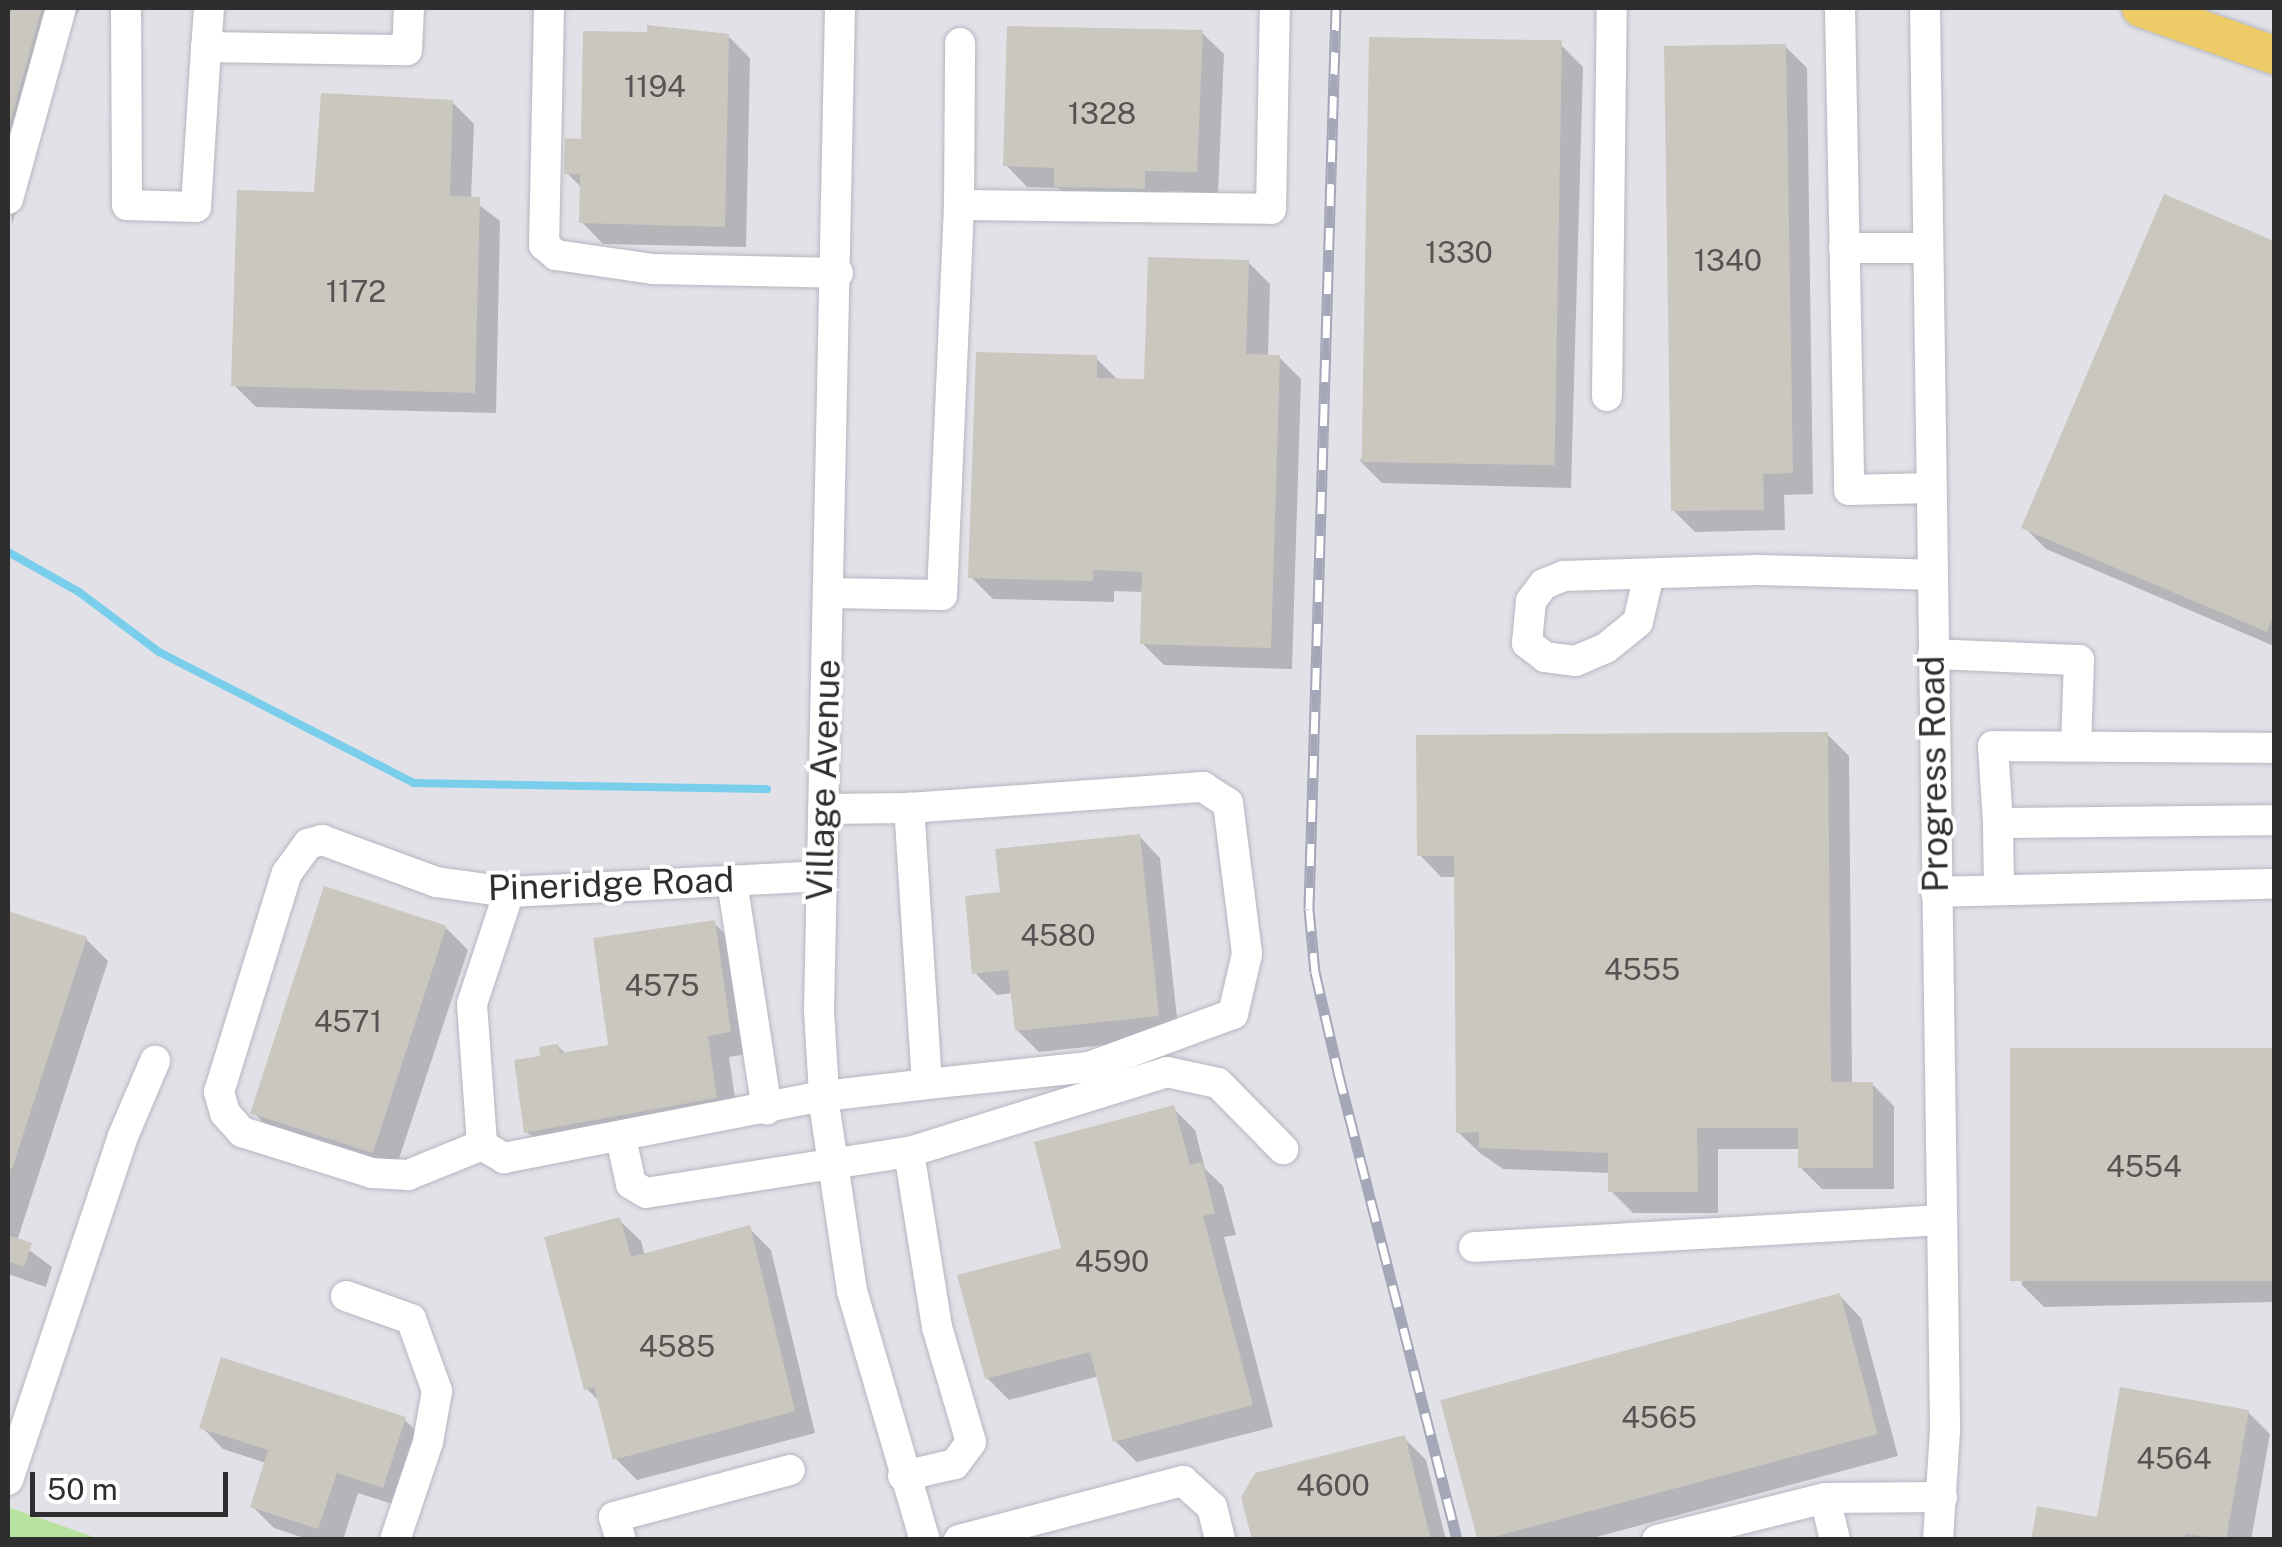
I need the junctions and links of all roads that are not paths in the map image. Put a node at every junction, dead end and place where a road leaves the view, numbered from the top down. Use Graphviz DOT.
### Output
graph roads {
  1 [pos="61,8"];
  2 [pos="126,8"];
  3 [pos="209,8"];
  4 [pos="408,8"];
  5 [pos="549,8"];
  6 [pos="840,8"];
  7 [pos="1275,8"];
  8 [pos="1612,8"];
  9 [pos="1840,8"];
  10 [pos="1925,8"];
  11 [pos="2141,8"];
  12 [pos="960,44"];
  13 [pos="206,47"];
  14 [pos="2274,55"];
  15 [pos="8,199"];
  16 [pos="958,206"];
  17 [pos="1844,248"];
  18 [pos="1926,248"];
  19 [pos="838,273"];
  20 [pos="1607,396"];
  21 [pos="1930,488"];
  22 [pos="1650,574"];
  23 [pos="1932,576"];
  24 [pos="828,593"];
  25 [pos="1933,654"];
  26 [pos="2076,746"];
  27 [pos="2274,748"];
  28 [pos="910,808"];
  29 [pos="822,809"];
  30 [pos="2274,820"];
  31 [pos="1998,823"];
  32 [pos="820,876"];
  33 [pos="732,881"];
  34 [pos="2274,884"];
  35 [pos="1999,890"];
  36 [pos="509,892"];
  37 [pos="1936,892"];
  38 [pos="155,1061"];
  39 [pos="927,1084"];
  40 [pos="824,1096"];
  41 [pos="766,1109"];
  42 [pos="621,1138"];
  43 [pos="482,1145"];
  44 [pos="1283,1149"];
  45 [pos="909,1152"];
  46 [pos="833,1166"];
  47 [pos="1940,1220"];
  48 [pos="1474,1247"];
  49 [pos="346,1296"];
  50 [pos="15,1430"];
  51 [pos="790,1470"];
  52 [pos="903,1476"];
  53 [pos="8,1480"];
  54 [pos="1942,1497"];
  55 [pos="1825,1498"];
  56 [pos="1770,1525"];
  57 [pos="1669,1538"];
  58 [pos="924,1539"];
  59 [pos="395,1540"];
  60 [pos="621,1540"];
  61 [pos="959,1540"];
  62 [pos="1220,1540"];
  63 [pos="1835,1540"];
  64 [pos="1938,1540"];
  1 -- 15 [label="street"];
  2 -- 13 [label="street"];
  3 -- 13 [label="street"];
  4 -- 13 [label="street"];
  5 -- 19 [label="street"];
  6 -- 19 [label="street, Village Avenue"];
  7 -- 16 [label="street"];
  8 -- 20 [label="street"];
  9 -- 17 [label="street"];
  10 -- 18 [label="street, Progress Road"];
  11 -- 14 [label="main road"];
  12 -- 16 [label="street"];
  16 -- 24 [label="street"];
  17 -- 18 [label="street"];
  17 -- 21 [label="street"];
  18 -- 21 [label="street, Progress Road"];
  19 -- 24 [label="street, Village Avenue"];
  21 -- 23 [label="street, Progress Road"];
  22 -- 23 [label="street"];
  23 -- 25 [label="street, Progress Road"];
  24 -- 29 [label="street, Village Avenue"];
  25 -- 26 [label="street"];
  25 -- 37 [label="street, Progress Road"];
  26 -- 27 [label="street"];
  26 -- 31 [label="street"];
  28 -- 29 [label="street"];
  28 -- 39 [label="street"];
  28 -- 39 [label="street"];
  29 -- 32 [label="street, Village Avenue"];
  30 -- 31 [label="street"];
  31 -- 35 [label="street"];
  32 -- 33 [label="street, Pineridge Road"];
  32 -- 40 [label="street, Village Avenue"];
  33 -- 36 [label="street, Pineridge Road"];
  33 -- 41 [label="street"];
  34 -- 35 [label="street"];
  35 -- 37 [label="street"];
  36 -- 43 [label="street"];
  36 -- 43 [label="street, Pineridge Road"];
  37 -- 47 [label="street, Progress Road"];
  38 -- 50 [label="street"];
  39 -- 40 [label="street"];
  40 -- 41 [label="street"];
  40 -- 46 [label="street, Village Avenue"];
  41 -- 42 [label="street"];
  42 -- 43 [label="street"];
  42 -- 46 [label="street"];
  44 -- 45 [label="street"];
  45 -- 46 [label="street"];
  45 -- 52 [label="street"];
  46 -- 52 [label="street, Village Avenue"];
  47 -- 48 [label="street"];
  47 -- 54 [label="street, Progress Road"];
  49 -- 59 [label="street"];
  50 -- 53 [label="street"];
  51 -- 60 [label="street"];
  52 -- 58 [label="street, Village Avenue"];
  54 -- 55 [label="street"];
  54 -- 64 [label="street, Progress Road"];
  55 -- 56 [label="street"];
  55 -- 63 [label="street"];
  56 -- 57 [label="street"];
  61 -- 62 [label="street"];
}
